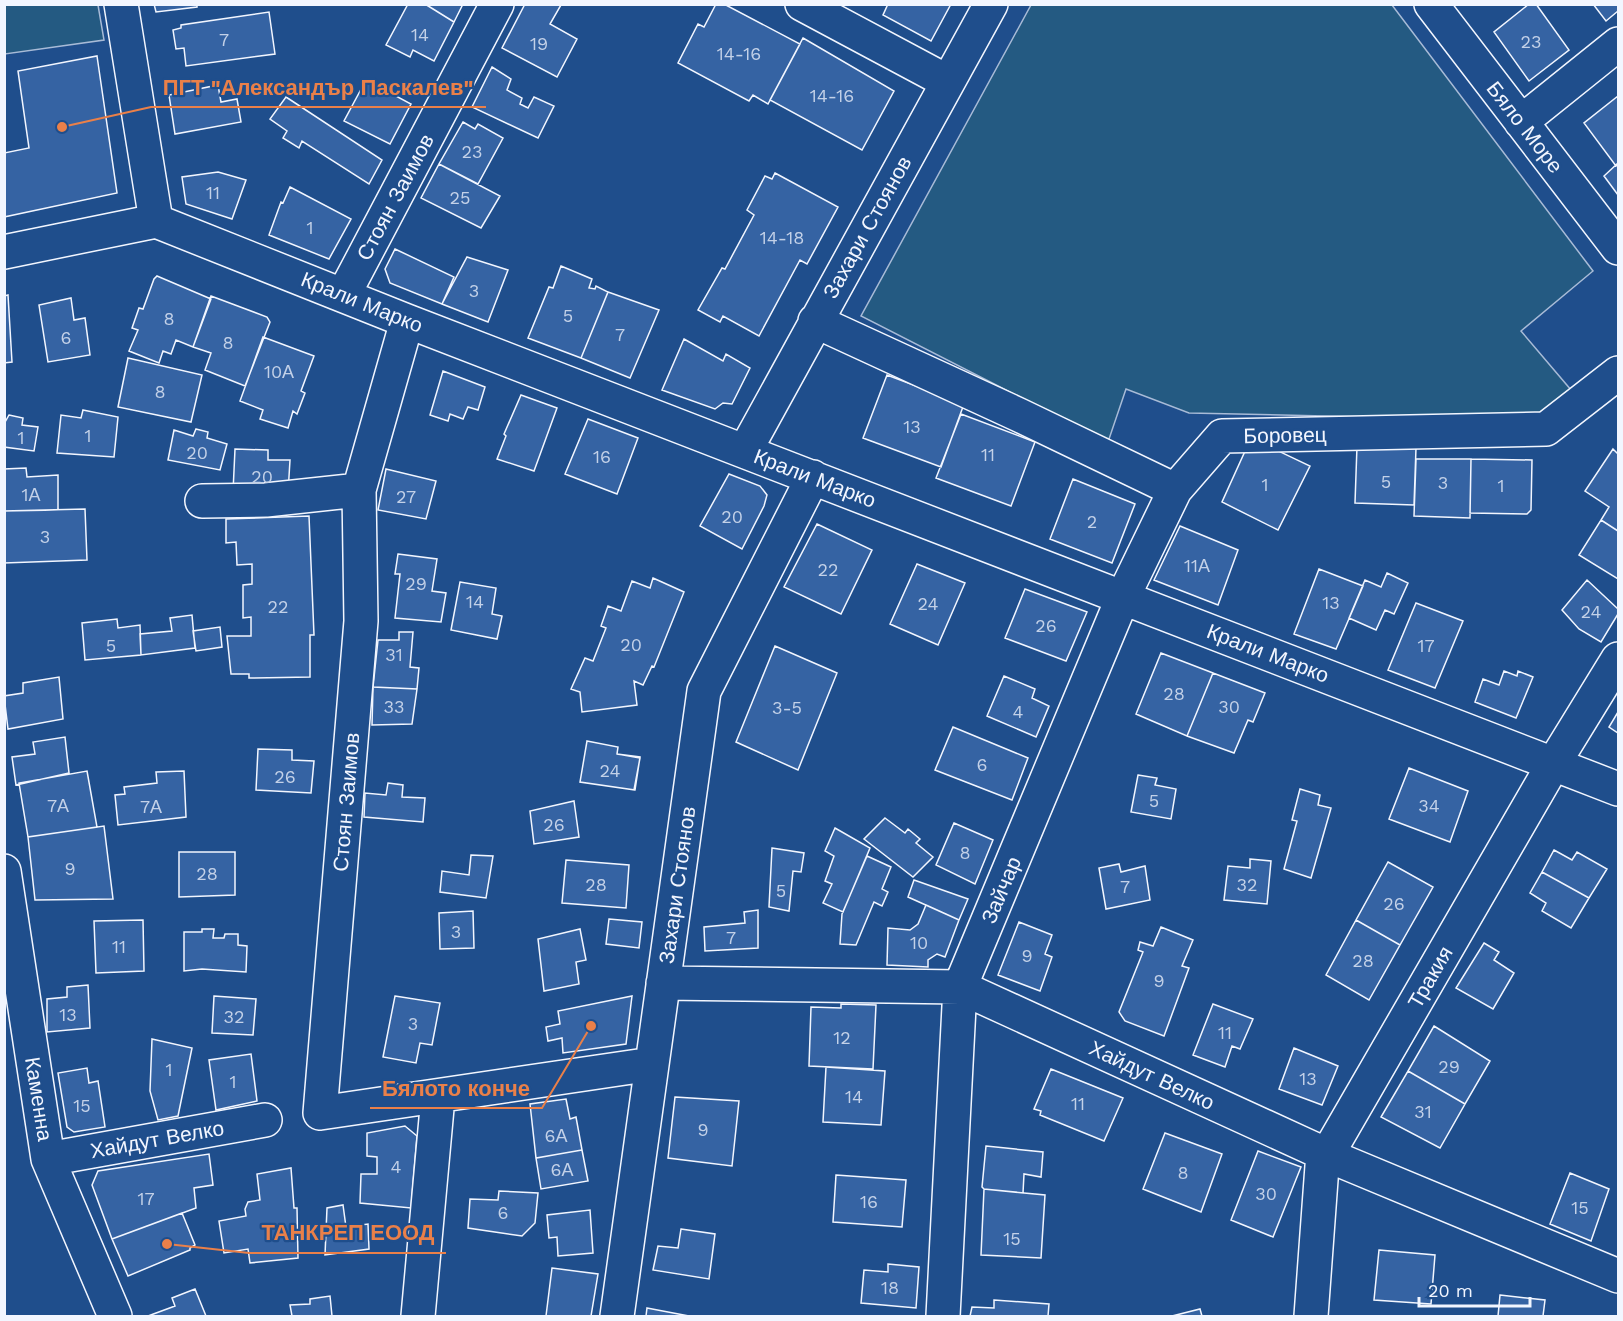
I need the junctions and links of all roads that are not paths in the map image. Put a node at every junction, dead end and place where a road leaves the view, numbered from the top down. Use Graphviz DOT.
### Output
graph roads {
  1 [pos="121,4"];
  2 [pos="497,4"];
  3 [pos="802,4"];
  4 [pos="991,4"];
  5 [pos="1431,4"];
  6 [pos="1618,44"];
  7 [pos="948,82"];
  8 [pos="1521,122"];
  9 [pos="156,221"];
  10 [pos="1618,248"];
  11 [pos="4,252"];
  12 [pos="344,294"];
  13 [pos="407,321"];
  14 [pos="815,321"];
  15 [pos="1618,373"];
  16 [pos="745,451"];
  17 [pos="813,477"];
  18 [pos="359,490"];
  19 [pos="1175,490"];
  20 [pos="202,501"];
  21 [pos="1123,597"];
  22 [pos="1618,659"];
  23 [pos="1554,763"];
  24 [pos="1618,789"];
  25 [pos="4,871"];
  26 [pos="663,983"];
  27 [pos="960,987"];
  28 [pos="651,1064"];
  29 [pos="438,1097"];
  30 [pos="265,1120"];
  31 [pos="1327,1155"];
  32 [pos="48,1158"];
  33 [pos="1618,1276"];
  34 [pos="115,1317"];
  35 [pos="418,1317"];
  36 [pos="617,1317"];
  37 [pos="942,1317"];
  38 [pos="1311,1317"];
  1 -- 9 [label="street"];
  2 -- 12 [label="street, Стоян Заимов"];
  3 -- 7 [label="street"];
  4 -- 7 [label="street, Захари Стоянов"];
  5 -- 8 [label="street, Бяло Море"];
  6 -- 8 [label="street"];
  7 -- 14 [label="street, Захари Стоянов"];
  8 -- 10 [label="street, Бяло Море"];
  9 -- 11 [label="street"];
  9 -- 12 [label="street, Крали Марко"];
  12 -- 13 [label="street, Крали Марко"];
  13 -- 16 [label="street, Крали Марко"];
  13 -- 18 [label="street, Стоян Заимов"];
  14 -- 16 [label="street, Захари Стоянов"];
  14 -- 19 [label="street"];
  15 -- 19 [label="street, Боровец"];
  16 -- 17 [label="street, Крали Марко"];
  17 -- 21 [label="street, Крали Марко"];
  17 -- 26 [label="street, Захари Стоянов"];
  18 -- 20 [label="street"];
  18 -- 29 [label="street, Стоян Заимов"];
  19 -- 21 [label="street, Зайчар"];
  21 -- 23 [label="street, Крали Марко"];
  21 -- 27 [label="street, Зайчар"];
  22 -- 23 [label="street, Тракия"];
  23 -- 24 [label="street, Крали Марко"];
  23 -- 31 [label="street, Тракия"];
  25 -- 32 [label="street, Каменна"];
  26 -- 27 [label="street, Хайдут Велко"];
  26 -- 28 [label="street, Захари Стоянов"];
  27 -- 31 [label="street, Хайдут Велко"];
  27 -- 37 [label="street, Зайчар"];
  28 -- 29 [label="street"];
  28 -- 36 [label="street, Захари Стоянов"];
  29 -- 35 [label="street"];
  30 -- 32 [label="street, Хайдут Велко"];
  31 -- 33 [label="street, Хайдут Велко"];
  31 -- 38 [label="street, Тракия"];
  32 -- 34 [label="street, Каменна"];
}
